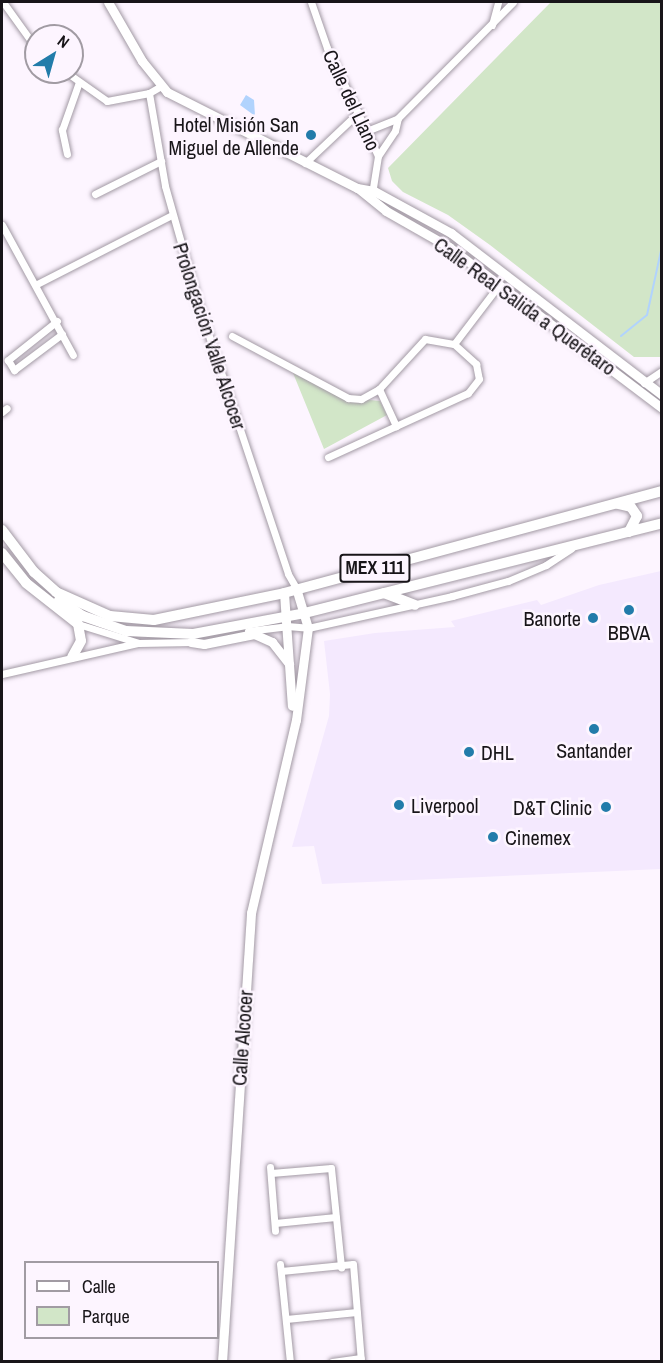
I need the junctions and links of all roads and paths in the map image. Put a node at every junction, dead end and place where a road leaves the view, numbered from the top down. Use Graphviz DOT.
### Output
graph roads {
  1 [pos="3,2"];
  2 [pos="108,2"];
  3 [pos="311,2"];
  4 [pos="498,2"];
  5 [pos="513,2"];
  6 [pos="492,26"];
  7 [pos="24,31"];
  8 [pos="78,84"];
  9 [pos="82,84"];
  10 [pos="161,86"];
  11 [pos="149,93"];
  12 [pos="359,112"];
  13 [pos="398,118"];
  14 [pos="369,130"];
  15 [pos="67,154"];
  16 [pos="378,156"];
  17 [pos="161,161"];
  18 [pos="305,163"];
  19 [pos="95,194"];
  20 [pos="372,195"];
  21 [pos="172,215"];
  22 [pos="2,225"];
  23 [pos="37,284"];
  24 [pos="499,285"];
  25 [pos="57,321"];
  26 [pos="62,334"];
  27 [pos="232,336"];
  28 [pos="454,344"];
  29 [pos="73,355"];
  30 [pos="662,371"];
  31 [pos="642,386"];
  32 [pos="379,389"];
  33 [pos="662,395"];
  34 [pos="662,408"];
  35 [pos="396,426"];
  36 [pos="328,457"];
  37 [pos="662,485"];
  38 [pos="656,492"];
  39 [pos="614,504"];
  40 [pos="662,523"];
  41 [pos="2,530"];
  42 [pos="629,532"];
  43 [pos="2,539"];
  44 [pos="576,546"];
  45 [pos="2,553"];
  46 [pos="288,574"];
  47 [pos="296,588"];
  48 [pos="381,592"];
  49 [pos="284,593"];
  50 [pos="415,605"];
  51 [pos="305,613"];
  52 [pos="287,622"];
  53 [pos="78,624"];
  54 [pos="308,628"];
  55 [pos="191,642"];
  56 [pos="139,643"];
  57 [pos="72,657"];
  58 [pos="290,665"];
  59 [pos="2,674"];
  60 [pos="296,720"];
  61 [pos="336,1217"];
  62 [pos="341,1267"];
  63 [pos="357,1312"];
  64 [pos="286,1319"];
  65 [pos="361,1360"];
  66 [pos="222,1362"];
  67 [pos="290,1362"];
  68 [pos="333,1362"];
  1 -- 7 [label="street"];
  2 -- 10 [label="street, Calle Real Salida a Querétaro"];
  3 -- 12 [label="street, Calle del Llano"];
  4 -- 6 [label="street"];
  5 -- 6 [label="street"];
  6 -- 13 [label="street"];
  8 -- 15 [label="street"];
  9 -- 11 [label="street"];
  10 -- 11 [label="street"];
  10 -- 18 [label="street, Calle Real Salida a Querétaro"];
  11 -- 17 [label="street, Prolongación Valle Alcocer"];
  12 -- 14 [label="street, Calle del Llano"];
  12 -- 18 [label="street"];
  13 -- 14 [label="street"];
  13 -- 16 [label="street"];
  14 -- 16 [label="street, Calle del Llano"];
  16 -- 20 [label="street, Calle del Llano"];
  17 -- 19 [label="street"];
  17 -- 21 [label="street, Prolongación Valle Alcocer"];
  18 -- 20 [label="street, Calle Real Salida a Querétaro"];
  20 -- 24 [label="street, Calle Real Salida a Querétaro"];
  20 -- 31 [label="street, Calle Real Salida a Querétaro"];
  21 -- 23 [label="street"];
  21 -- 46 [label="street, Prolongación Valle Alcocer"];
  22 -- 23 [label="street"];
  23 -- 25 [label="street"];
  24 -- 28 [label="street"];
  24 -- 31 [label="street, Calle Real Salida a Querétaro"];
  25 -- 26 [label="street"];
  25 -- 26 [label="street"];
  26 -- 29 [label="street"];
  27 -- 32 [label="street"];
  28 -- 32 [label="street"];
  28 -- 35 [label="street"];
  30 -- 31 [label="street"];
  31 -- 33 [label="street, Calle Real Salida a Querétaro"];
  31 -- 34 [label="street, Calle Real Salida a Querétaro"];
  32 -- 35 [label="street"];
  35 -- 36 [label="street"];
  37 -- 38 [label="main road"];
  38 -- 39 [label="main road, MEX 111"];
  39 -- 42 [label="main road"];
  39 -- 47 [label="main road, MEX 111"];
  40 -- 42 [label="main road, MEX 111"];
  41 -- 49 [label="main road, MEX 111"];
  42 -- 44 [label="main road, MEX 111"];
  43 -- 52 [label="main road, MEX 111"];
  44 -- 48 [label="main road, MEX 111"];
  44 -- 50 [label="street"];
  45 -- 53 [label="main road"];
  46 -- 47 [label="street, Prolongación Valle Alcocer"];
  46 -- 49 [label="street"];
  47 -- 49 [label="main road, MEX 111"];
  47 -- 51 [label="street, Calle Alcocer"];
  48 -- 50 [label="main road"];
  48 -- 51 [label="main road, MEX 111"];
  49 -- 52 [label="street, Calle Alcocer"];
  50 -- 54 [label="street"];
  51 -- 52 [label="main road, MEX 111"];
  51 -- 54 [label="street, Calle Alcocer"];
  52 -- 54 [label="street"];
  52 -- 55 [label="street"];
  52 -- 58 [label="street, Calle Alcocer"];
  53 -- 56 [label="street"];
  53 -- 57 [label="main road"];
  54 -- 60 [label="street, Calle Alcocer"];
  55 -- 56 [label="street"];
  55 -- 58 [label="street"];
  56 -- 57 [label="street"];
  57 -- 59 [label="street"];
  58 -- 60 [label="street, Calle Alcocer"];
  60 -- 66 [label="street, Calle Alcocer"];
  61 -- 61 [label="street"];
  61 -- 62 [label="street"];
  62 -- 63 [label="street"];
  62 -- 64 [label="street"];
  63 -- 64 [label="street"];
  63 -- 65 [label="street"];
  64 -- 67 [label="street"];
  65 -- 68 [label="street"];
}
